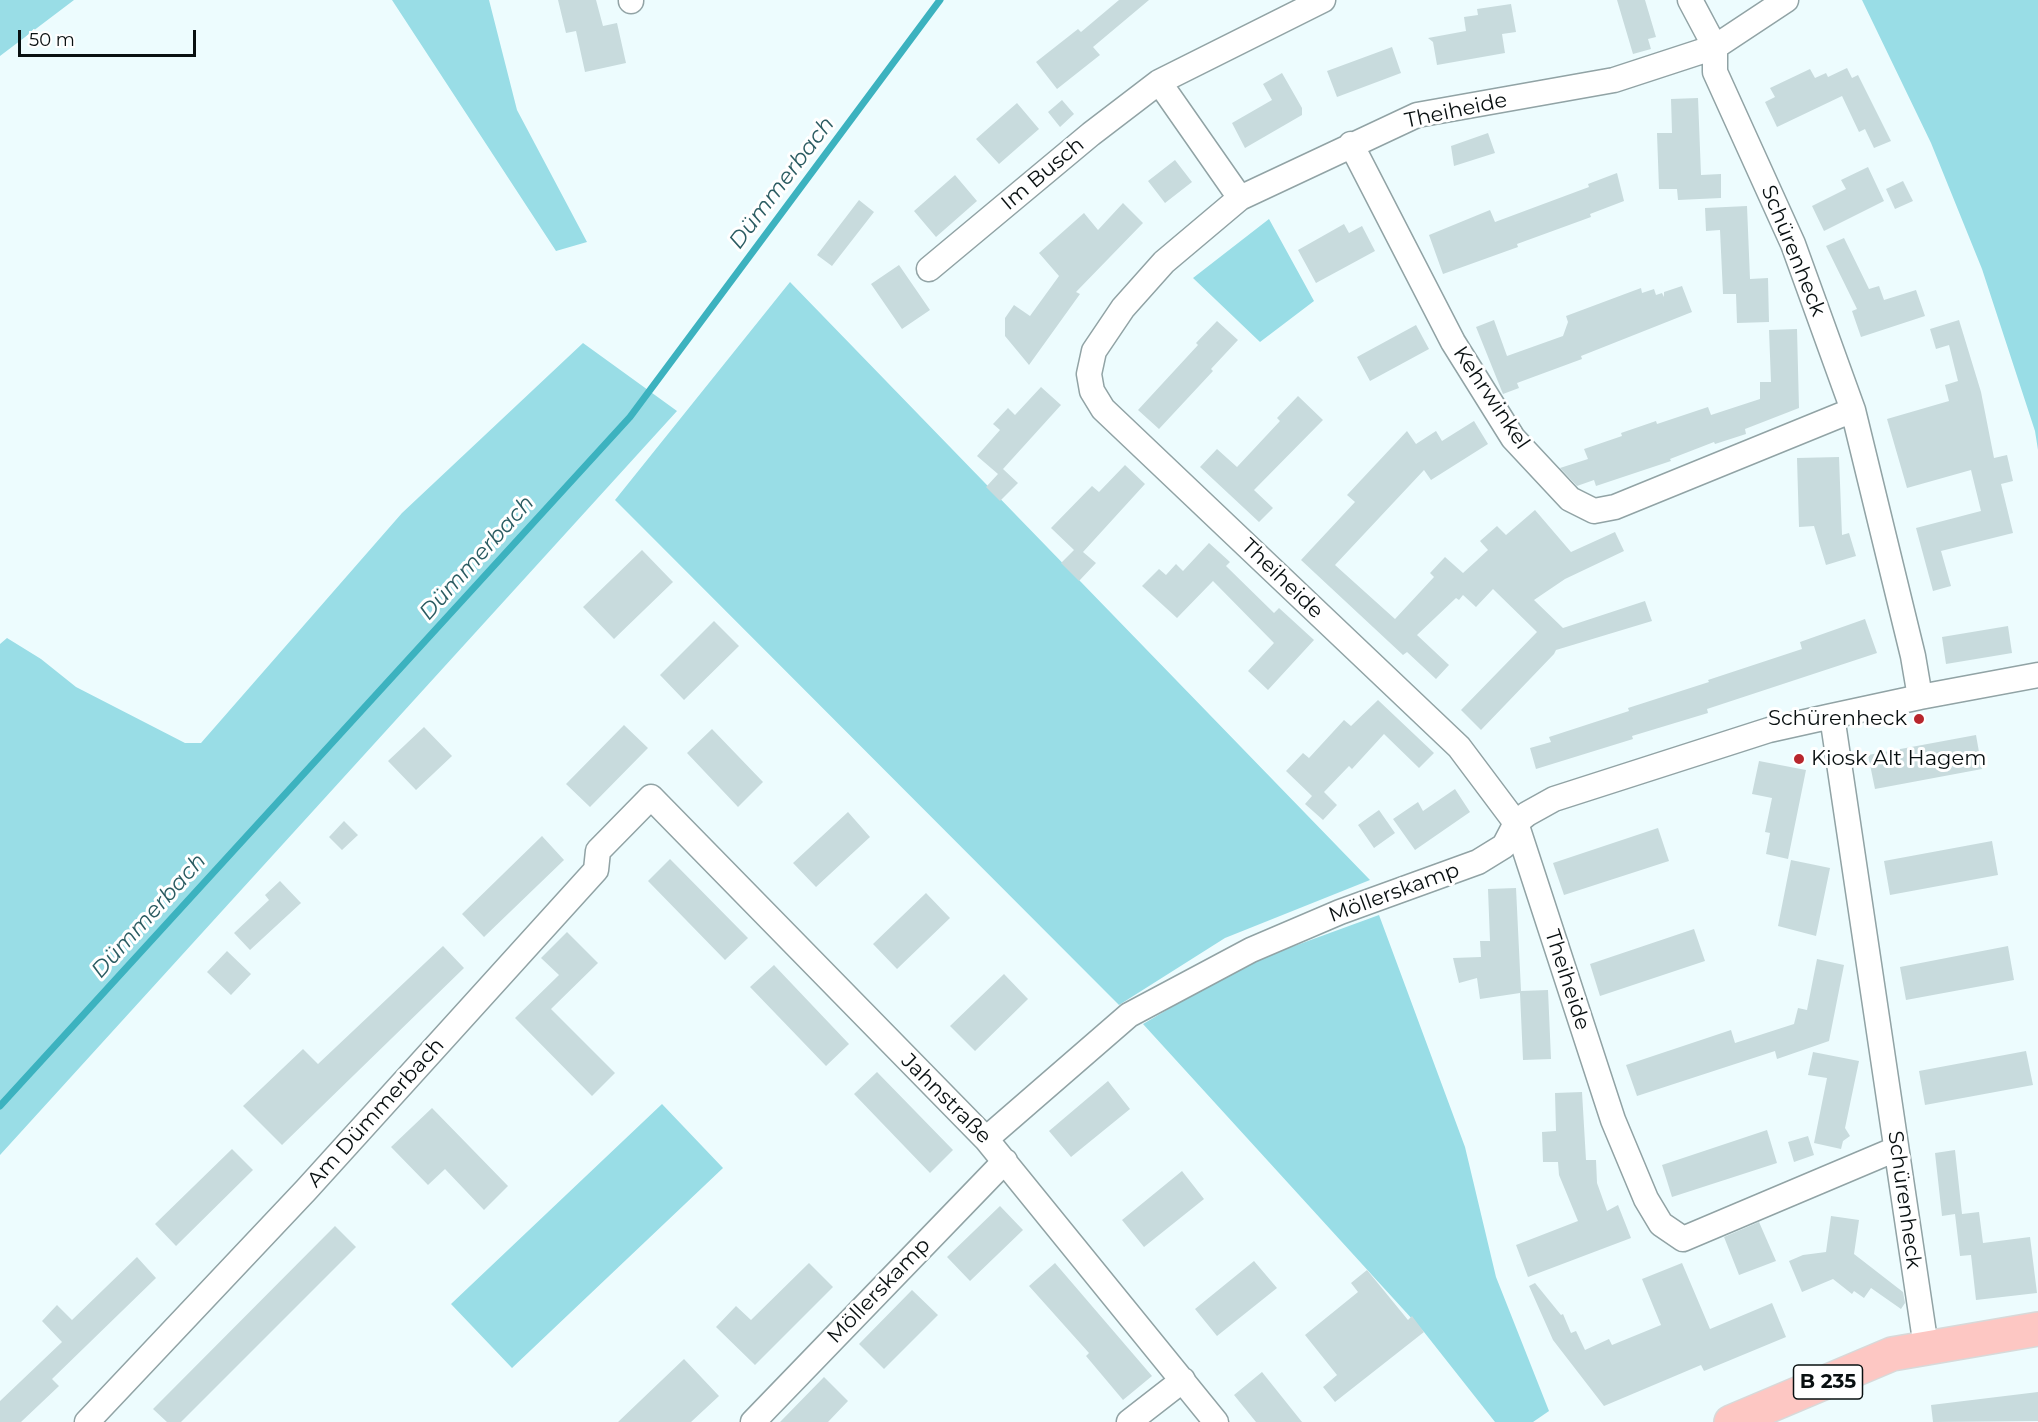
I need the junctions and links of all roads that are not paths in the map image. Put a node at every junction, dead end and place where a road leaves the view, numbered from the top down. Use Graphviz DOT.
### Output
graph roads {
  1 [pos="1323,0"];
  2 [pos="1690,0"];
  3 [pos="1786,0"];
  4 [pos="1715,47"];
  5 [pos="1159,82"];
  6 [pos="1351,144"];
  7 [pos="1240,198"];
  8 [pos="929,269"];
  9 [pos="1853,410"];
  10 [pos="2038,675"];
  11 [pos="1920,698"];
  12 [pos="1832,716"];
  13 [pos="651,797"];
  14 [pos="1516,823"];
  15 [pos="986,1139"];
  16 [pos="1896,1149"];
  17 [pos="1005,1161"];
  18 [pos="2038,1329"];
  19 [pos="1926,1347"];
  20 [pos="1183,1380"];
  21 [pos="87,1422"];
  22 [pos="753,1422"];
  23 [pos="1129,1422"];
  24 [pos="1216,1422"];
  25 [pos="1731,1422"];
  1 -- 5 [label="street, Im Busch"];
  2 -- 4 [label="street"];
  3 -- 4 [label="street, Theiheide"];
  4 -- 6 [label="street, Theiheide"];
  4 -- 9 [label="street, Schürenheck"];
  5 -- 7 [label="street"];
  5 -- 8 [label="street, Im Busch"];
  6 -- 7 [label="street, Theiheide"];
  6 -- 9 [label="street, Kehrwinkel"];
  7 -- 14 [label="street, Theiheide"];
  9 -- 11 [label="street, Schürenheck"];
  10 -- 11 [label="street"];
  11 -- 12 [label="street"];
  12 -- 14 [label="street, Möllerskamp"];
  12 -- 16 [label="street, Schürenheck"];
  13 -- 15 [label="street, Jahnstraße"];
  13 -- 21 [label="street, Am Dümmerbach"];
  14 -- 15 [label="street, Möllerskamp"];
  14 -- 16 [label="street, Theiheide"];
  15 -- 17 [label="street, Jahnstraße"];
  16 -- 19 [label="street, Schürenheck"];
  17 -- 20 [label="street, Jahnstraße"];
  17 -- 22 [label="street, Möllerskamp"];
  18 -- 19 [label="main road, B 235"];
  19 -- 25 [label="main road, B 235"];
  20 -- 23 [label="street"];
  20 -- 24 [label="street, Jahnstraße"];
}
